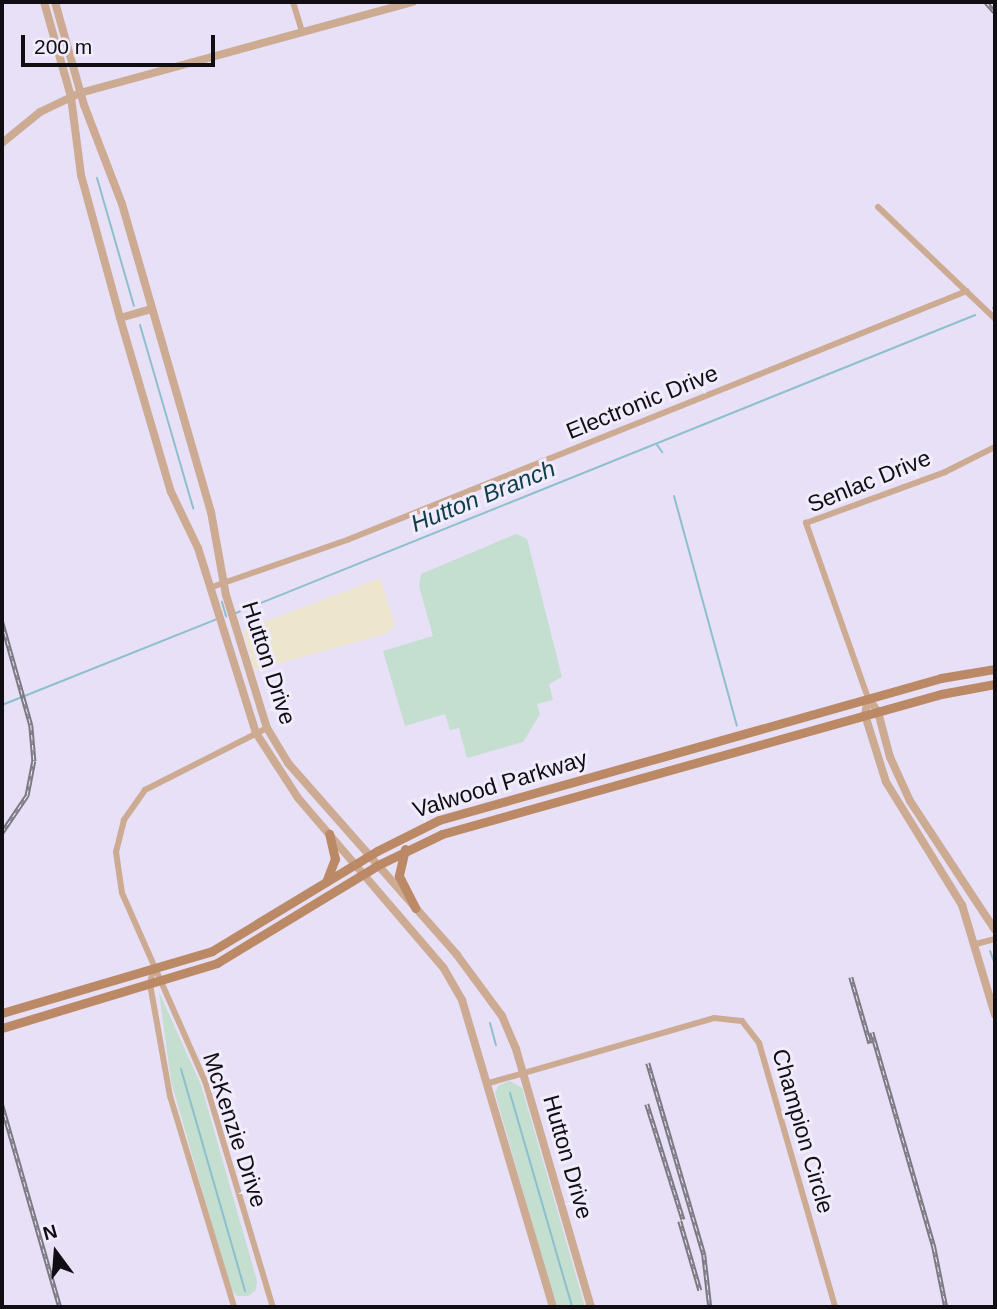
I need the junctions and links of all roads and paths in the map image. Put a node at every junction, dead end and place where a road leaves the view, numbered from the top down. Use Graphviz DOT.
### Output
graph roads {
  1 [pos="44,2"];
  2 [pos="55,2"];
  3 [pos="293,2"];
  4 [pos="413,2"];
  5 [pos="302,33"];
  6 [pos="76,95"];
  7 [pos="2,143"];
  8 [pos="878,207"];
  9 [pos="967,291"];
  10 [pos="151,309"];
  11 [pos="120,318"];
  12 [pos="995,319"];
  13 [pos="995,447"];
  14 [pos="223,583"];
  15 [pos="212,587"];
  16 [pos="995,669"];
  17 [pos="971,673"];
  18 [pos="995,684"];
  19 [pos="974,687"];
  20 [pos="868,698"];
  21 [pos="878,712"];
  22 [pos="865,715"];
  23 [pos="267,728"];
  24 [pos="256,733"];
  25 [pos="728,737"];
  26 [pos="733,752"];
  27 [pos="552,786"];
  28 [pos="557,801"];
  29 [pos="919,817"];
  30 [pos="910,824"];
  31 [pos="329,834"];
  32 [pos="405,849"];
  33 [pos="370,855"];
  34 [pos="356,864"];
  35 [pos="378,865"];
  36 [pos="364,873"];
  37 [pos="324,884"];
  38 [pos="415,908"];
  39 [pos="995,930"];
  40 [pos="995,939"];
  41 [pos="976,944"];
  42 [pos="153,970"];
  43 [pos="162,980"];
  44 [pos="150,984"];
  45 [pos="2,1013"];
  46 [pos="995,1015"];
  47 [pos="2,1028"];
  48 [pos="524,1072"];
  49 [pos="489,1083"];
  50 [pos="234,1307"];
  51 [pos="273,1307"];
  52 [pos="553,1307"];
  53 [pos="591,1307"];
  54 [pos="835,1307"];
  1 -- 6 [label="street, Hutton Drive"];
  2 -- 6 [label="street, Hutton Drive"];
  3 -- 5 [label="street"];
  4 -- 5 [label="street"];
  5 -- 6 [label="street"];
  6 -- 7 [label="street"];
  6 -- 10 [label="street, Hutton Drive"];
  6 -- 11 [label="street, Hutton Drive"];
  8 -- 9 [label="street"];
  9 -- 12 [label="street"];
  9 -- 14 [label="street, Electronic Drive"];
  10 -- 11 [label="street"];
  10 -- 14 [label="street, Hutton Drive"];
  11 -- 15 [label="street, Hutton Drive"];
  13 -- 20 [label="street, Senlac Drive"];
  14 -- 15 [label="street, Electronic Drive"];
  14 -- 23 [label="street, Hutton Drive"];
  15 -- 24 [label="street, Hutton Drive"];
  16 -- 17 [label="main road, Valwood Parkway"];
  17 -- 19 [label="main road"];
  17 -- 20 [label="main road, Valwood Parkway"];
  18 -- 19 [label="main road, Valwood Parkway"];
  19 -- 21 [label="main road, Valwood Parkway"];
  20 -- 21 [label="street, Senlac Drive"];
  20 -- 22 [label="street, Senlac Drive"];
  20 -- 25 [label="main road, Valwood Parkway"];
  21 -- 22 [label="main road, Valwood Parkway"];
  21 -- 29 [label="street, Senlac Drive"];
  22 -- 26 [label="main road, Valwood Parkway"];
  22 -- 30 [label="street, Senlac Drive"];
  23 -- 24 [label="street"];
  23 -- 33 [label="street, Hutton Drive"];
  24 -- 31 [label="street, Hutton Drive"];
  24 -- 42 [label="street, McKenzie Drive"];
  25 -- 26 [label="main road"];
  25 -- 27 [label="main road, Valwood Parkway"];
  26 -- 28 [label="main road, Valwood Parkway"];
  27 -- 28 [label="main road"];
  27 -- 33 [label="main road, Valwood Parkway"];
  28 -- 32 [label="main road, Valwood Parkway"];
  29 -- 30 [label="street"];
  29 -- 39 [label="street, Senlac Drive"];
  30 -- 41 [label="street, Senlac Drive"];
  31 -- 34 [label="street, Hutton Drive"];
  31 -- 37 [label="main road"];
  32 -- 35 [label="main road, Valwood Parkway"];
  32 -- 38 [label="main road"];
  33 -- 34 [label="main road, Valwood Parkway"];
  33 -- 35 [label="street, Hutton Drive"];
  34 -- 36 [label="street, Hutton Drive"];
  34 -- 37 [label="main road, Valwood Parkway"];
  35 -- 36 [label="main road, Valwood Parkway"];
  35 -- 38 [label="street, Hutton Drive"];
  36 -- 43 [label="main road, Valwood Parkway"];
  36 -- 49 [label="street, Hutton Drive"];
  37 -- 42 [label="main road, Valwood Parkway"];
  38 -- 48 [label="street, Hutton Drive"];
  40 -- 41 [label="street"];
  41 -- 46 [label="street, Senlac Drive"];
  42 -- 43 [label="street, McKenzie Drive"];
  42 -- 44 [label="street, McKenzie Drive"];
  42 -- 45 [label="main road, Valwood Parkway"];
  43 -- 44 [label="main road, Valwood Parkway"];
  43 -- 51 [label="street, McKenzie Drive"];
  44 -- 47 [label="main road, Valwood Parkway"];
  44 -- 50 [label="street, McKenzie Drive"];
  48 -- 49 [label="street, Champion Circle"];
  48 -- 53 [label="street, Hutton Drive"];
  48 -- 54 [label="street, Champion Circle"];
  49 -- 52 [label="street, Hutton Drive"];
}
